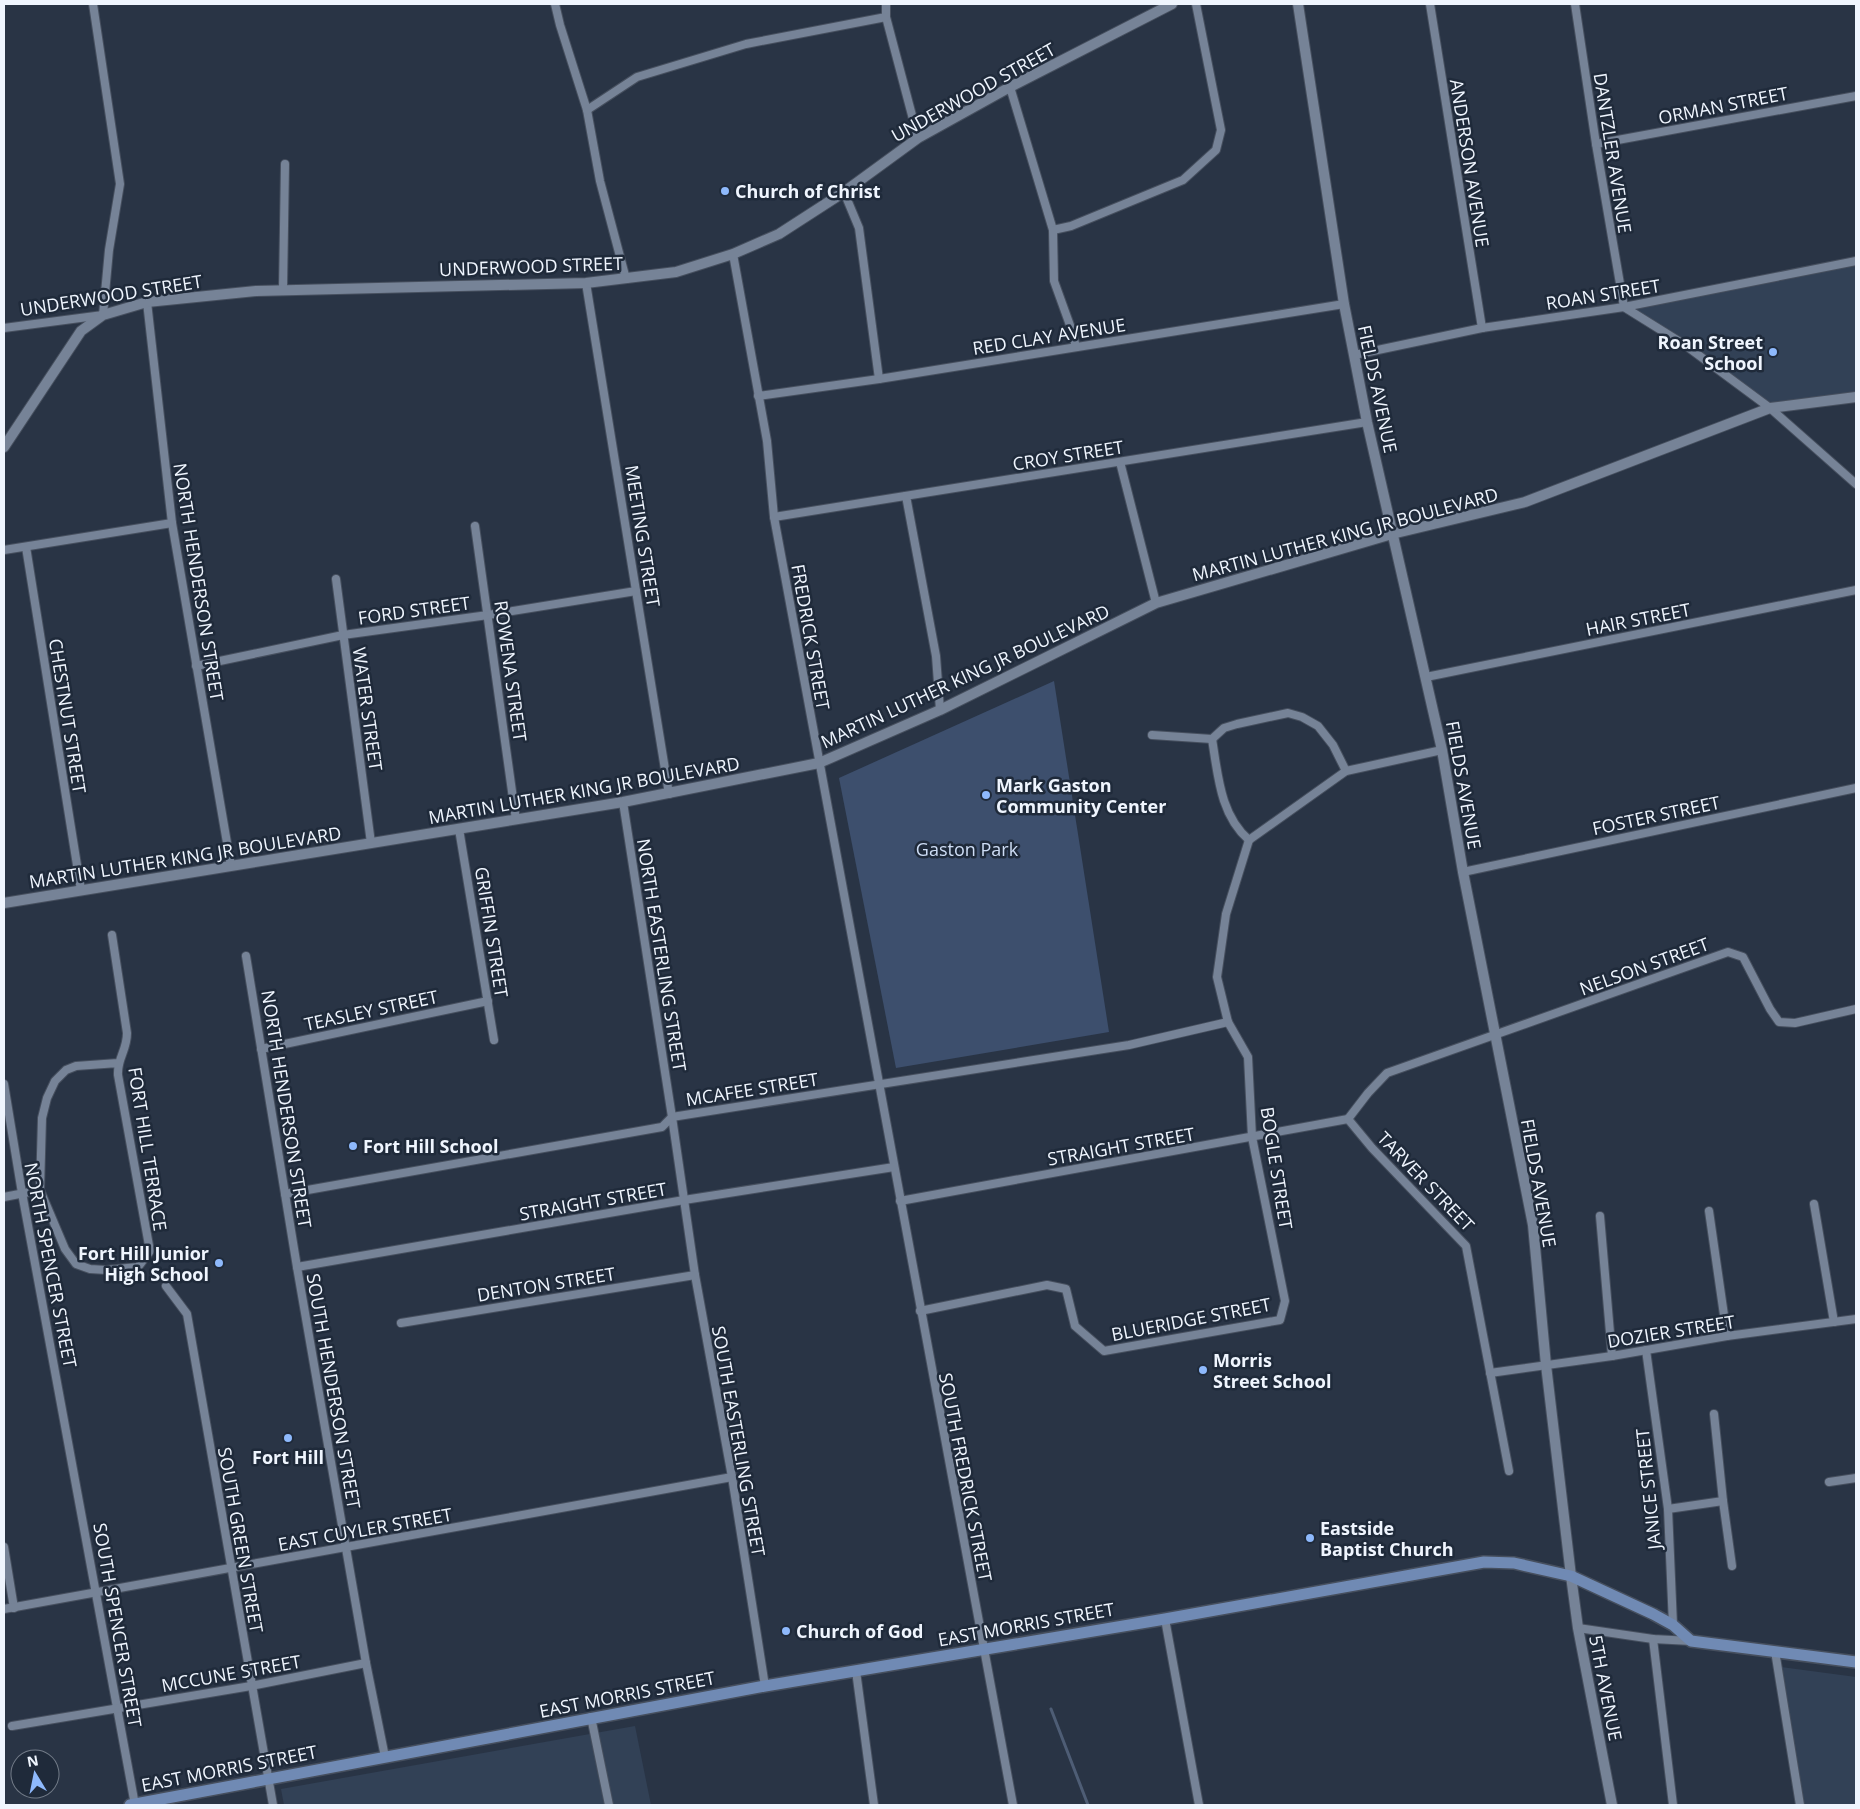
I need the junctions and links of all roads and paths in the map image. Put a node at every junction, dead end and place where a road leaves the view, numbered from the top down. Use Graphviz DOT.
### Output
graph roads {
  1 [pos="93,4"];
  2 [pos="555,4"];
  3 [pos="886,4"];
  4 [pos="1172,4"];
  5 [pos="1196,4"];
  6 [pos="1298,4"];
  7 [pos="1430,4"];
  8 [pos="1575,4"];
  9 [pos="886,17"];
  10 [pos="1010,87"];
  11 [pos="1856,96"];
  12 [pos="586,110"];
  13 [pos="918,138"];
  14 [pos="1596,144"];
  15 [pos="285,164"];
  16 [pos="844,192"];
  17 [pos="1053,230"];
  18 [pos="733,254"];
  19 [pos="1856,261"];
  20 [pos="626,279"];
  21 [pos="586,283"];
  22 [pos="283,289"];
  23 [pos="147,302"];
  24 [pos="1344,304"];
  25 [pos="1624,307"];
  26 [pos="103,315"];
  27 [pos="4,328"];
  28 [pos="1482,328"];
  29 [pos="1076,347"];
  30 [pos="1354,355"];
  31 [pos="879,379"];
  32 [pos="758,396"];
  33 [pos="1856,397"];
  34 [pos="1770,408"];
  35 [pos="1367,422"];
  36 [pos="4,447"];
  37 [pos="1120,462"];
  38 [pos="1856,484"];
  39 [pos="906,496"];
  40 [pos="774,517"];
  41 [pos="172,523"];
  42 [pos="475,526"];
  43 [pos="1392,534"];
  44 [pos="26,547"];
  45 [pos="4,550"];
  46 [pos="336,579"];
  47 [pos="1856,590"];
  48 [pos="636,591"];
  49 [pos="1156,603"];
  50 [pos="488,615"];
  51 [pos="344,635"];
  52 [pos="196,666"];
  53 [pos="1426,677"];
  54 [pos="940,710"];
  55 [pos="1152,736"];
  56 [pos="1212,739"];
  57 [pos="1442,750"];
  58 [pos="819,763"];
  59 [pos="1346,771"];
  60 [pos="1856,788"];
  61 [pos="669,794"];
  62 [pos="623,802"];
  63 [pos="516,820"];
  64 [pos="459,829"];
  65 [pos="1249,840"];
  66 [pos="371,843"];
  67 [pos="231,866"];
  68 [pos="1463,872"];
  69 [pos="80,890"];
  70 [pos="4,903"];
  71 [pos="112,935"];
  72 [pos="246,956"];
  73 [pos="488,1001"];
  74 [pos="1856,1009"];
  75 [pos="1228,1022"];
  76 [pos="1495,1036"];
  77 [pos="494,1040"];
  78 [pos="261,1049"];
  79 [pos="118,1063"];
  80 [pos="4,1084"];
  81 [pos="878,1084"];
  82 [pos="672,1118"];
  83 [pos="1348,1119"];
  84 [pos="1252,1138"];
  85 [pos="894,1167"];
  86 [pos="40,1190"];
  87 [pos="22,1194"];
  88 [pos="285,1194"];
  89 [pos="4,1197"];
  90 [pos="684,1200"];
  91 [pos="900,1201"];
  92 [pos="1814,1204"];
  93 [pos="1709,1211"];
  94 [pos="1600,1216"];
  95 [pos="297,1267"];
  96 [pos="695,1276"];
  97 [pos="166,1286"];
  98 [pos="1285,1301"];
  99 [pos="920,1311"];
  100 [pos="1856,1319"];
  101 [pos="1834,1322"];
  102 [pos="401,1323"];
  103 [pos="1727,1336"];
  104 [pos="1646,1350"];
  105 [pos="1612,1356"];
  106 [pos="1546,1365"];
  107 [pos="1490,1373"];
  108 [pos="1714,1414"];
  109 [pos="71,1451"];
  110 [pos="1510,1471"];
  111 [pos="732,1477"];
  112 [pos="1856,1478"];
  113 [pos="1829,1482"];
  114 [pos="1723,1502"];
  115 [pos="1668,1509"];
  116 [pos="4,1547"];
  117 [pos="346,1548"];
  118 [pos="1732,1566"];
  119 [pos="232,1569"];
  120 [pos="1570,1576"];
  121 [pos="97,1592"];
  122 [pos="14,1608"];
  123 [pos="4,1610"];
  124 [pos="1165,1618"];
  125 [pos="1673,1626"];
  126 [pos="1578,1628"];
  127 [pos="1652,1640"];
  128 [pos="1691,1641"];
  129 [pos="983,1649"];
  130 [pos="1774,1651"];
  131 [pos="1856,1662"];
  132 [pos="366,1663"];
  133 [pos="856,1671"];
  134 [pos="251,1686"];
  135 [pos="765,1686"];
  136 [pos="118,1709"];
  137 [pos="591,1717"];
  138 [pos="12,1726"];
  139 [pos="385,1757"];
  140 [pos="268,1778"];
  141 [pos="133,1805"];
  142 [pos="273,1805"];
  143 [pos="609,1805"];
  144 [pos="874,1805"];
  145 [pos="1013,1805"];
  146 [pos="1199,1805"];
  147 [pos="1612,1805"];
  148 [pos="1673,1805"];
  149 [pos="1800,1805"];
  1 -- 26 [label="street"];
  2 -- 12 [label="street"];
  3 -- 9 [label="street"];
  4 -- 10 [label="street, UNDERWOOD STREET"];
  5 -- 17 [label="street"];
  6 -- 24 [label="street, FIELDS AVENUE"];
  7 -- 28 [label="street, ANDERSON AVENUE"];
  8 -- 14 [label="street, DANTZLER AVENUE"];
  9 -- 12 [label="street"];
  9 -- 13 [label="street"];
  10 -- 13 [label="street, UNDERWOOD STREET"];
  10 -- 17 [label="street"];
  11 -- 14 [label="street, ORMAN STREET"];
  12 -- 20 [label="street"];
  13 -- 16 [label="street, UNDERWOOD STREET"];
  14 -- 25 [label="street, DANTZLER AVENUE"];
  15 -- 22 [label="street"];
  16 -- 18 [label="street, UNDERWOOD STREET"];
  16 -- 31 [label="street"];
  17 -- 29 [label="street"];
  18 -- 20 [label="street, UNDERWOOD STREET"];
  18 -- 32 [label="street, FREDRICK STREET"];
  19 -- 25 [label="street, ROAN STREET"];
  20 -- 21 [label="street, UNDERWOOD STREET"];
  21 -- 22 [label="street, UNDERWOOD STREET"];
  21 -- 48 [label="street, MEETING STREET"];
  22 -- 23 [label="street, UNDERWOOD STREET"];
  23 -- 26 [label="street, UNDERWOOD STREET"];
  23 -- 41 [label="street, NORTH HENDERSON STREET"];
  24 -- 29 [label="street, RED CLAY AVENUE"];
  24 -- 30 [label="street, FIELDS AVENUE"];
  25 -- 28 [label="street, ROAN STREET"];
  25 -- 34 [label="street"];
  26 -- 27 [label="street, UNDERWOOD STREET"];
  26 -- 36 [label="street"];
  28 -- 30 [label="street, ROAN STREET"];
  29 -- 31 [label="street, RED CLAY AVENUE"];
  30 -- 35 [label="street, FIELDS AVENUE"];
  31 -- 32 [label="street, RED CLAY AVENUE"];
  32 -- 40 [label="street, FREDRICK STREET"];
  33 -- 34 [label="street, MARTIN LUTHER KING JR BOULEVARD"];
  34 -- 38 [label="street"];
  34 -- 43 [label="street, MARTIN LUTHER KING JR BOULEVARD"];
  35 -- 37 [label="street, CROY STREET"];
  35 -- 43 [label="street, FIELDS AVENUE"];
  37 -- 39 [label="street, CROY STREET"];
  37 -- 49 [label="street"];
  39 -- 40 [label="street, CROY STREET"];
  39 -- 54 [label="street"];
  40 -- 58 [label="street, FREDRICK STREET"];
  41 -- 44 [label="street"];
  41 -- 52 [label="street, NORTH HENDERSON STREET"];
  42 -- 50 [label="street, ROWENA STREET"];
  43 -- 49 [label="street, MARTIN LUTHER KING JR BOULEVARD"];
  43 -- 53 [label="street, FIELDS AVENUE"];
  44 -- 45 [label="street"];
  44 -- 69 [label="street, CHESTNUT STREET"];
  46 -- 51 [label="street, WATER STREET"];
  47 -- 53 [label="street, HAIR STREET"];
  48 -- 50 [label="street, FORD STREET"];
  48 -- 61 [label="street, MEETING STREET"];
  49 -- 54 [label="street, MARTIN LUTHER KING JR BOULEVARD"];
  50 -- 51 [label="street, FORD STREET"];
  50 -- 63 [label="street, ROWENA STREET"];
  51 -- 52 [label="street, FORD STREET"];
  51 -- 66 [label="street, WATER STREET"];
  52 -- 67 [label="street, NORTH HENDERSON STREET"];
  53 -- 57 [label="street, FIELDS AVENUE"];
  54 -- 58 [label="street, MARTIN LUTHER KING JR BOULEVARD"];
  55 -- 56 [label="street"];
  56 -- 59 [label="street"];
  56 -- 65 [label="street"];
  57 -- 59 [label="street"];
  57 -- 68 [label="street, FIELDS AVENUE"];
  58 -- 61 [label="street, MARTIN LUTHER KING JR BOULEVARD"];
  58 -- 81 [label="street, FREDRICK STREET"];
  59 -- 65 [label="street"];
  60 -- 68 [label="street, FOSTER STREET"];
  61 -- 62 [label="street, MARTIN LUTHER KING JR BOULEVARD"];
  62 -- 63 [label="street, MARTIN LUTHER KING JR BOULEVARD"];
  62 -- 82 [label="street, NORTH EASTERLING STREET"];
  63 -- 64 [label="street, MARTIN LUTHER KING JR BOULEVARD"];
  64 -- 66 [label="street, MARTIN LUTHER KING JR BOULEVARD"];
  64 -- 73 [label="street, GRIFFIN STREET"];
  65 -- 75 [label="street, BOGLE STREET"];
  66 -- 67 [label="street, MARTIN LUTHER KING JR BOULEVARD"];
  67 -- 69 [label="street, MARTIN LUTHER KING JR BOULEVARD"];
  68 -- 76 [label="street, FIELDS AVENUE"];
  69 -- 70 [label="street, MARTIN LUTHER KING JR BOULEVARD"];
  71 -- 79 [label="street, FORT HILL TERRACE"];
  72 -- 78 [label="street, NORTH HENDERSON STREET"];
  73 -- 77 [label="street, GRIFFIN STREET"];
  73 -- 78 [label="street, TEASLEY STREET"];
  74 -- 76 [label="street, NELSON STREET"];
  75 -- 81 [label="street, MCAFEE STREET"];
  75 -- 84 [label="street, BOGLE STREET"];
  76 -- 83 [label="street"];
  76 -- 106 [label="street, FIELDS AVENUE"];
  78 -- 88 [label="street, NORTH HENDERSON STREET"];
  79 -- 86 [label="street"];
  79 -- 86 [label="street, FORT HILL TERRACE"];
  80 -- 87 [label="street, NORTH SPENCER STREET"];
  81 -- 82 [label="street, MCAFEE STREET"];
  81 -- 85 [label="street, FREDRICK STREET"];
  82 -- 88 [label="street, MCAFEE STREET"];
  82 -- 90 [label="street, NORTH EASTERLING STREET"];
  83 -- 84 [label="street, STRAIGHT STREET"];
  83 -- 107 [label="street, TARVER STREET"];
  84 -- 91 [label="street, STRAIGHT STREET"];
  84 -- 98 [label="street, BOGLE STREET"];
  85 -- 90 [label="street, STRAIGHT STREET"];
  85 -- 91 [label="street, FREDRICK STREET"];
  86 -- 87 [label="street"];
  87 -- 89 [label="street"];
  87 -- 109 [label="street, NORTH SPENCER STREET"];
  88 -- 95 [label="street, NORTH HENDERSON STREET"];
  90 -- 95 [label="street, STRAIGHT STREET"];
  90 -- 96 [label="street, SOUTH EASTERLING STREET"];
  91 -- 99 [label="street, SOUTH FREDRICK STREET"];
  92 -- 101 [label="street"];
  93 -- 103 [label="street"];
  94 -- 105 [label="street"];
  95 -- 117 [label="street, SOUTH HENDERSON STREET"];
  96 -- 102 [label="street, DENTON STREET"];
  96 -- 111 [label="street, SOUTH EASTERLING STREET"];
  97 -- 119 [label="street, SOUTH GREEN STREET"];
  98 -- 99 [label="street, BLUERIDGE STREET"];
  99 -- 129 [label="street, SOUTH FREDRICK STREET"];
  100 -- 101 [label="street, DOZIER STREET"];
  101 -- 103 [label="street, DOZIER STREET"];
  103 -- 104 [label="street, DOZIER STREET"];
  104 -- 105 [label="street, DOZIER STREET"];
  104 -- 115 [label="street, JANICE STREET"];
  105 -- 106 [label="street, DOZIER STREET"];
  106 -- 107 [label="street, DOZIER STREET"];
  106 -- 120 [label="street, FIELDS AVENUE"];
  107 -- 110 [label="street, TARVER STREET"];
  108 -- 114 [label="street"];
  109 -- 121 [label="street, SOUTH SPENCER STREET"];
  111 -- 117 [label="street, EAST CUYLER STREET"];
  111 -- 135 [label="street, SOUTH EASTERLING STREET"];
  112 -- 113 [label="street"];
  114 -- 115 [label="street"];
  114 -- 118 [label="street"];
  115 -- 125 [label="street, JANICE STREET"];
  116 -- 122 [label="street"];
  117 -- 119 [label="street, EAST CUYLER STREET"];
  117 -- 132 [label="street, SOUTH HENDERSON STREET"];
  119 -- 121 [label="street, EAST CUYLER STREET"];
  119 -- 134 [label="street, SOUTH GREEN STREET"];
  120 -- 124 [label="main road, EAST MORRIS STREET"];
  120 -- 125 [label="main road, EAST MORRIS STREET"];
  120 -- 126 [label="street, 5TH AVENUE"];
  121 -- 122 [label="street, EAST CUYLER STREET"];
  121 -- 136 [label="street, SOUTH SPENCER STREET"];
  122 -- 123 [label="street, EAST CUYLER STREET"];
  124 -- 129 [label="main road, EAST MORRIS STREET"];
  124 -- 146 [label="street"];
  125 -- 128 [label="main road, EAST MORRIS STREET"];
  126 -- 127 [label="street"];
  126 -- 147 [label="street, 5TH AVENUE"];
  127 -- 128 [label="street"];
  127 -- 148 [label="street"];
  128 -- 130 [label="main road"];
  129 -- 133 [label="main road, EAST MORRIS STREET"];
  129 -- 145 [label="street, SOUTH FREDRICK STREET"];
  130 -- 131 [label="main road"];
  130 -- 149 [label="street"];
  132 -- 134 [label="street, MCCUNE STREET"];
  132 -- 139 [label="street, SOUTH HENDERSON STREET"];
  133 -- 135 [label="main road, EAST MORRIS STREET"];
  133 -- 144 [label="street"];
  134 -- 136 [label="street, MCCUNE STREET"];
  134 -- 140 [label="street, SOUTH GREEN STREET"];
  135 -- 137 [label="main road, EAST MORRIS STREET"];
  136 -- 138 [label="street, MCCUNE STREET"];
  136 -- 141 [label="street, SOUTH SPENCER STREET"];
  137 -- 139 [label="main road, EAST MORRIS STREET"];
  137 -- 143 [label="street"];
  139 -- 140 [label="main road, EAST MORRIS STREET"];
  140 -- 141 [label="main road, EAST MORRIS STREET"];
  140 -- 142 [label="street, SOUTH GREEN STREET"];
}
